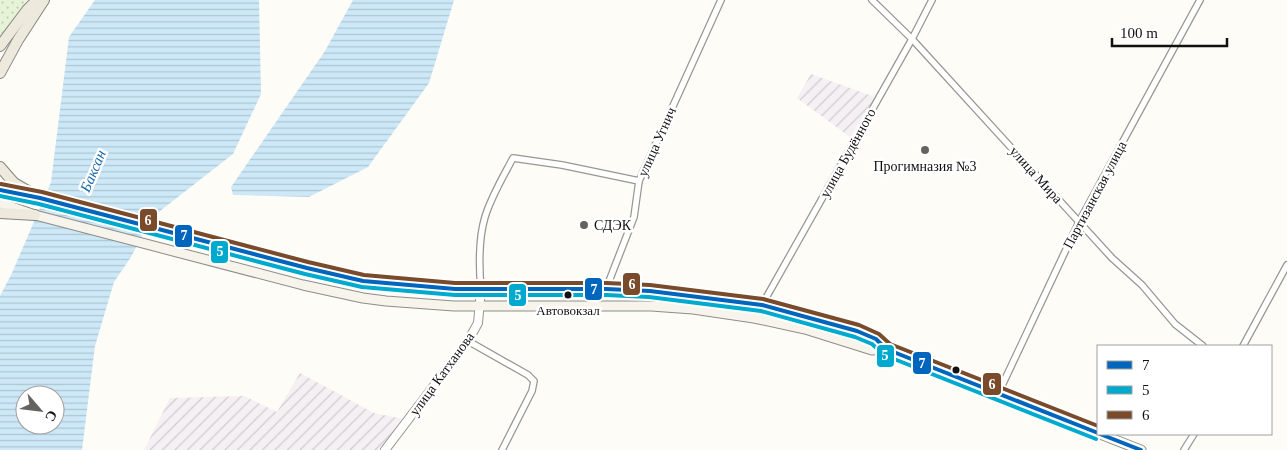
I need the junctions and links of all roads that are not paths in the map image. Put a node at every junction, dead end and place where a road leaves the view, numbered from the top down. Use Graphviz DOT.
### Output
graph roads {
  1 [pos="37,0"];
  2 [pos="44,0"];
  3 [pos="721,0"];
  4 [pos="872,0"];
  5 [pos="932,0"];
  6 [pos="1200,0"];
  7 [pos="912,39"];
  8 [pos="0,46"];
  9 [pos="0,73"];
  10 [pos="0,167"];
  11 [pos="639,181"];
  12 [pos="0,190"];
  13 [pos="40,198"];
  14 [pos="0,203"];
  15 [pos="0,212"];
  16 [pos="35,215"];
  17 [pos="1078,222"];
  18 [pos="1287,265"];
  19 [pos="606,289"];
  20 [pos="481,290"];
  21 [pos="762,304"];
  22 [pos="481,305"];
  23 [pos="468,341"];
  24 [pos="1202,345"];
  25 [pos="1244,345"];
  26 [pos="886,349"];
  27 [pos="998,394"];
  28 [pos="1097,432"];
  29 [pos="1104,435"];
  30 [pos="1193,435"];
  31 [pos="385,450"];
  32 [pos="502,450"];
  33 [pos="1141,450"];
  34 [pos="1184,450"];
  1 -- 8 [label="main road"];
  2 -- 9 [label="main road"];
  3 -- 11 [label="street, улица Угнич"];
  4 -- 7 [label="street, улица Мира"];
  5 -- 7 [label="street, улица Будённого"];
  6 -- 17 [label="street, Партизанская улица"];
  7 -- 17 [label="street, улица Мира"];
  7 -- 21 [label="street, улица Будённого"];
  10 -- 13 [label="main road"];
  11 -- 19 [label="street, улица Угнич"];
  11 -- 20 [label="street"];
  12 -- 13 [label="main road"];
  13 -- 20 [label="main road"];
  14 -- 16 [label="main road"];
  15 -- 16 [label="main road"];
  16 -- 22 [label="main road"];
  17 -- 24 [label="street, улица Мира"];
  17 -- 27 [label="street, Партизанская улица"];
  18 -- 25 [label="street"];
  19 -- 20 [label="main road"];
  19 -- 21 [label="main road"];
  20 -- 22 [label="street, улица Катханова"];
  21 -- 26 [label="main road"];
  22 -- 23 [label="street, улица Катханова"];
  22 -- 26 [label="main road"];
  23 -- 31 [label="street, улица Катханова"];
  23 -- 32 [label="street"];
  26 -- 27 [label="main road"];
  27 -- 28 [label="main road"];
  29 -- 33 [label="main road"];
  30 -- 34 [label="street"];
}
